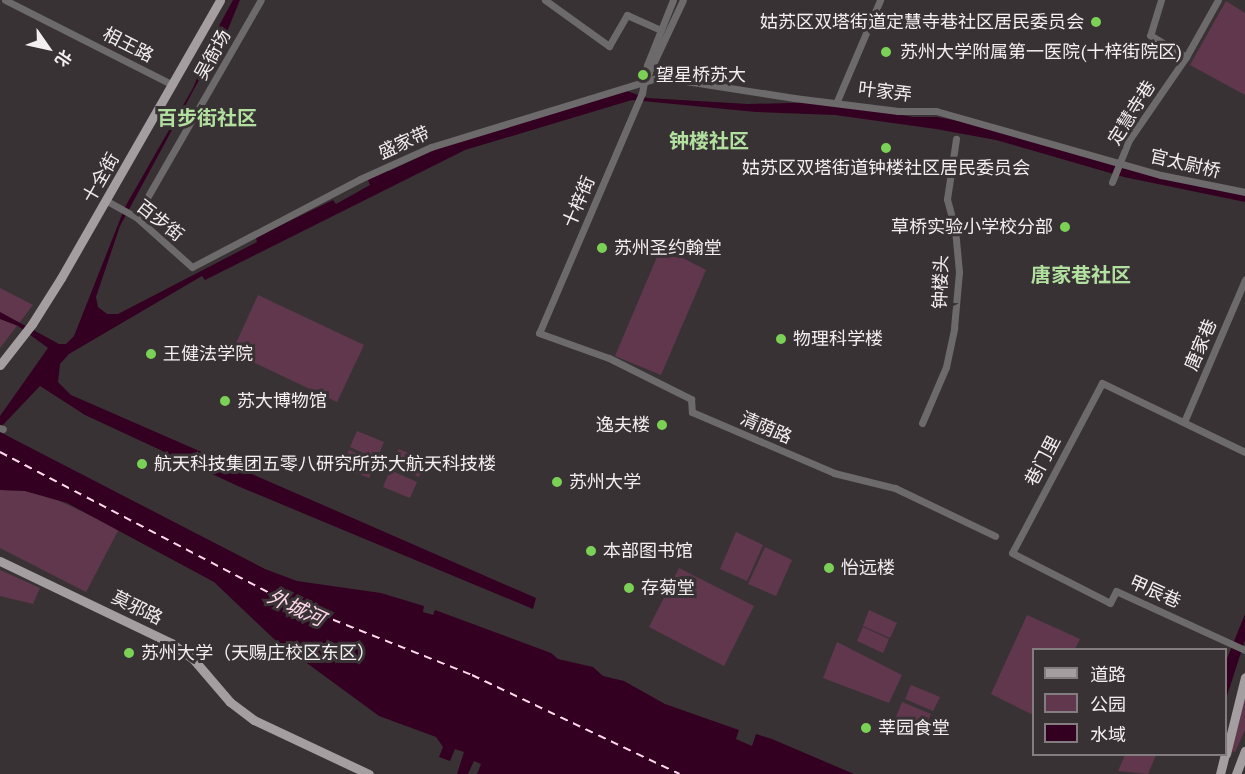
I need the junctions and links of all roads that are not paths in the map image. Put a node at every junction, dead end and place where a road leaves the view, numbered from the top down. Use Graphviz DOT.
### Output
graph roads {
  1 [pos="5,0"];
  2 [pos="220,0"];
  3 [pos="261,0"];
  4 [pos="545,0"];
  5 [pos="673,0"];
  6 [pos="683,0"];
  7 [pos="880,0"];
  8 [pos="1161,0"];
  9 [pos="1218,0"];
  10 [pos="660,30"];
  11 [pos="1186,57"];
  12 [pos="643,83"];
  13 [pos="173,85"];
  14 [pos="837,101"];
  15 [pos="956,139"];
  16 [pos="1119,164"];
  17 [pos="1114,178"];
  18 [pos="1245,192"];
  19 [pos="107,201"];
  20 [pos="136,217"];
  21 [pos="192,267"];
  22 [pos="1245,280"];
  23 [pos="539,333"];
  24 [pos="0,365"];
  25 [pos="1184,422"];
  26 [pos="922,423"];
  27 [pos="1245,452"];
  28 [pos="994,536"];
  29 [pos="1012,553"];
  30 [pos="0,561"];
  31 [pos="1245,650"];
  32 [pos="1245,677"];
  33 [pos="1227,746"];
  34 [pos="1245,751"];
  35 [pos="1224,756"];
  36 [pos="358,772"];
  37 [pos="369,774"];
  38 [pos="1220,774"];
  39 [pos="1236,774"];
  1 -- 13 [label="street, 相王路"];
  2 -- 13 [label="main road, 十全街"];
  3 -- 20 [label="street, 吴衙场"];
  4 -- 10 [label="street"];
  5 -- 10 [label="street, 十梓街"];
  6 -- 12 [label="street, 十梓街"];
  7 -- 14 [label="street"];
  8 -- 11 [label="street"];
  9 -- 11 [label="street, 定慧寺巷"];
  10 -- 12 [label="street, 十梓街"];
  11 -- 16 [label="street, 定慧寺巷"];
  12 -- 14 [label="street, 叶家弄"];
  12 -- 21 [label="street, 盛家带"];
  12 -- 23 [label="street, 十梓街"];
  13 -- 19 [label="main road, 十全街"];
  14 -- 16 [label="street, 叶家弄"];
  15 -- 26 [label="street, 钟楼头"];
  16 -- 17 [label="street, 定慧寺巷"];
  16 -- 18 [label="street, 官太尉桥"];
  19 -- 20 [label="street, 百步街"];
  19 -- 24 [label="main road, 十全街"];
  20 -- 21 [label="street, 百步街"];
  22 -- 25 [label="street, 唐家巷"];
  23 -- 28 [label="street, 清荫路"];
  25 -- 27 [label="street"];
  25 -- 29 [label="street, 巷门里"];
  29 -- 31 [label="street, 甲辰巷"];
  30 -- 36 [label="main road, 莫邪路"];
  32 -- 33 [label="main road"];
  34 -- 39 [label="main road"];
  35 -- 38 [label="main road"];
  36 -- 37 [label="main road, 莫邪路"];
}
